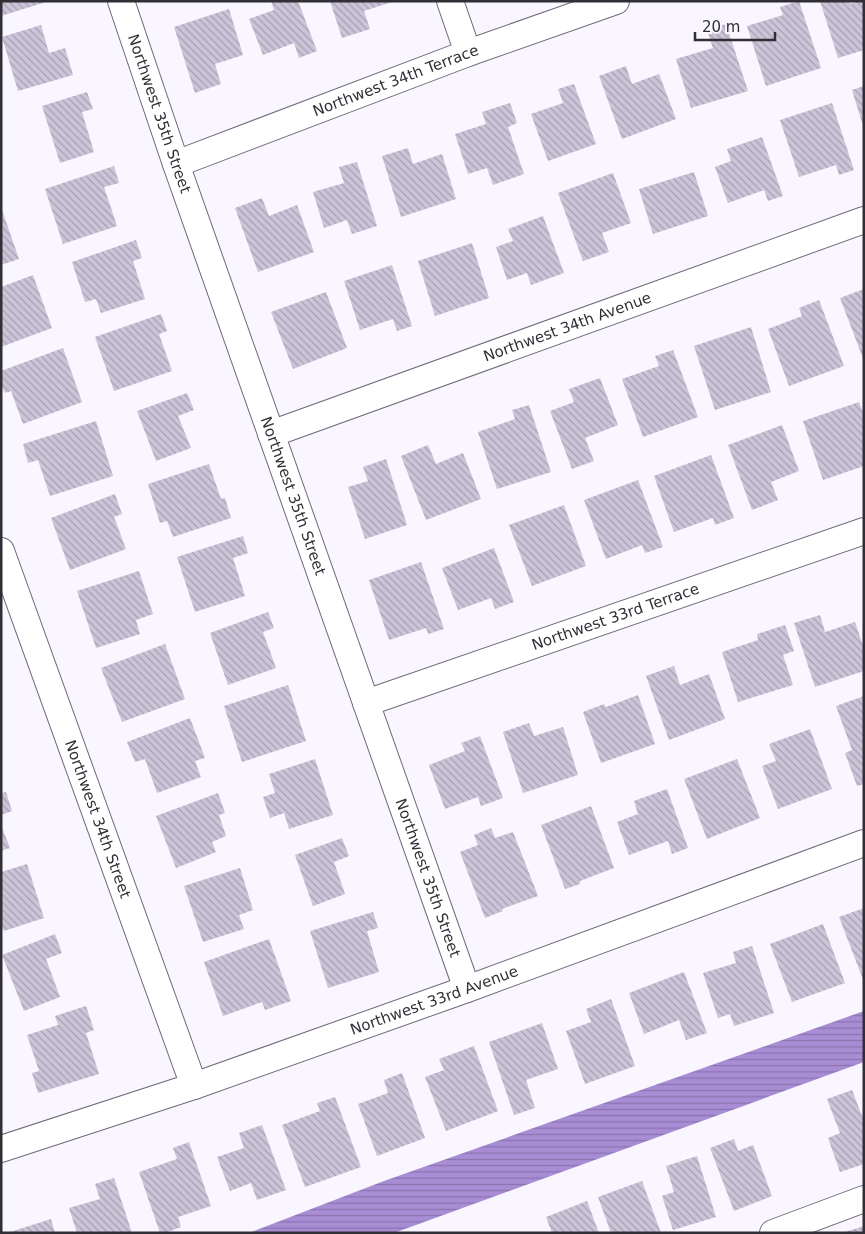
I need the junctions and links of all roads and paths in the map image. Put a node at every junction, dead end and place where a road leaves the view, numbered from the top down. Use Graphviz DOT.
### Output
graph roads {
  1 [pos="121,1"];
  2 [pos="450,1"];
  3 [pos="616,1"];
  4 [pos="468,53"];
  5 [pos="176,164"];
  6 [pos="864,220"];
  7 [pos="271,434"];
  8 [pos="864,531"];
  9 [pos="1,551"];
  10 [pos="366,703"];
  11 [pos="864,844"];
  12 [pos="467,989"];
  13 [pos="194,1086"];
  14 [pos="1,1149"];
  15 [pos="864,1199"];
  16 [pos="773,1233"];
  1 -- 5 [label="street, Northwest 35th Street"];
  2 -- 4 [label="street"];
  3 -- 4 [label="street, Northwest 34th Terrace"];
  4 -- 5 [label="street, Northwest 34th Terrace"];
  5 -- 7 [label="street, Northwest 35th Street"];
  6 -- 7 [label="street, Northwest 34th Avenue"];
  7 -- 10 [label="street, Northwest 35th Street"];
  8 -- 10 [label="street, Northwest 33rd Terrace"];
  9 -- 13 [label="street, Northwest 34th Street"];
  10 -- 12 [label="street, Northwest 35th Street"];
  11 -- 12 [label="street, Northwest 33rd Avenue"];
  12 -- 13 [label="street, Northwest 33rd Avenue"];
  13 -- 14 [label="street, Northwest 33rd Avenue"];
  15 -- 16 [label="street"];
}
